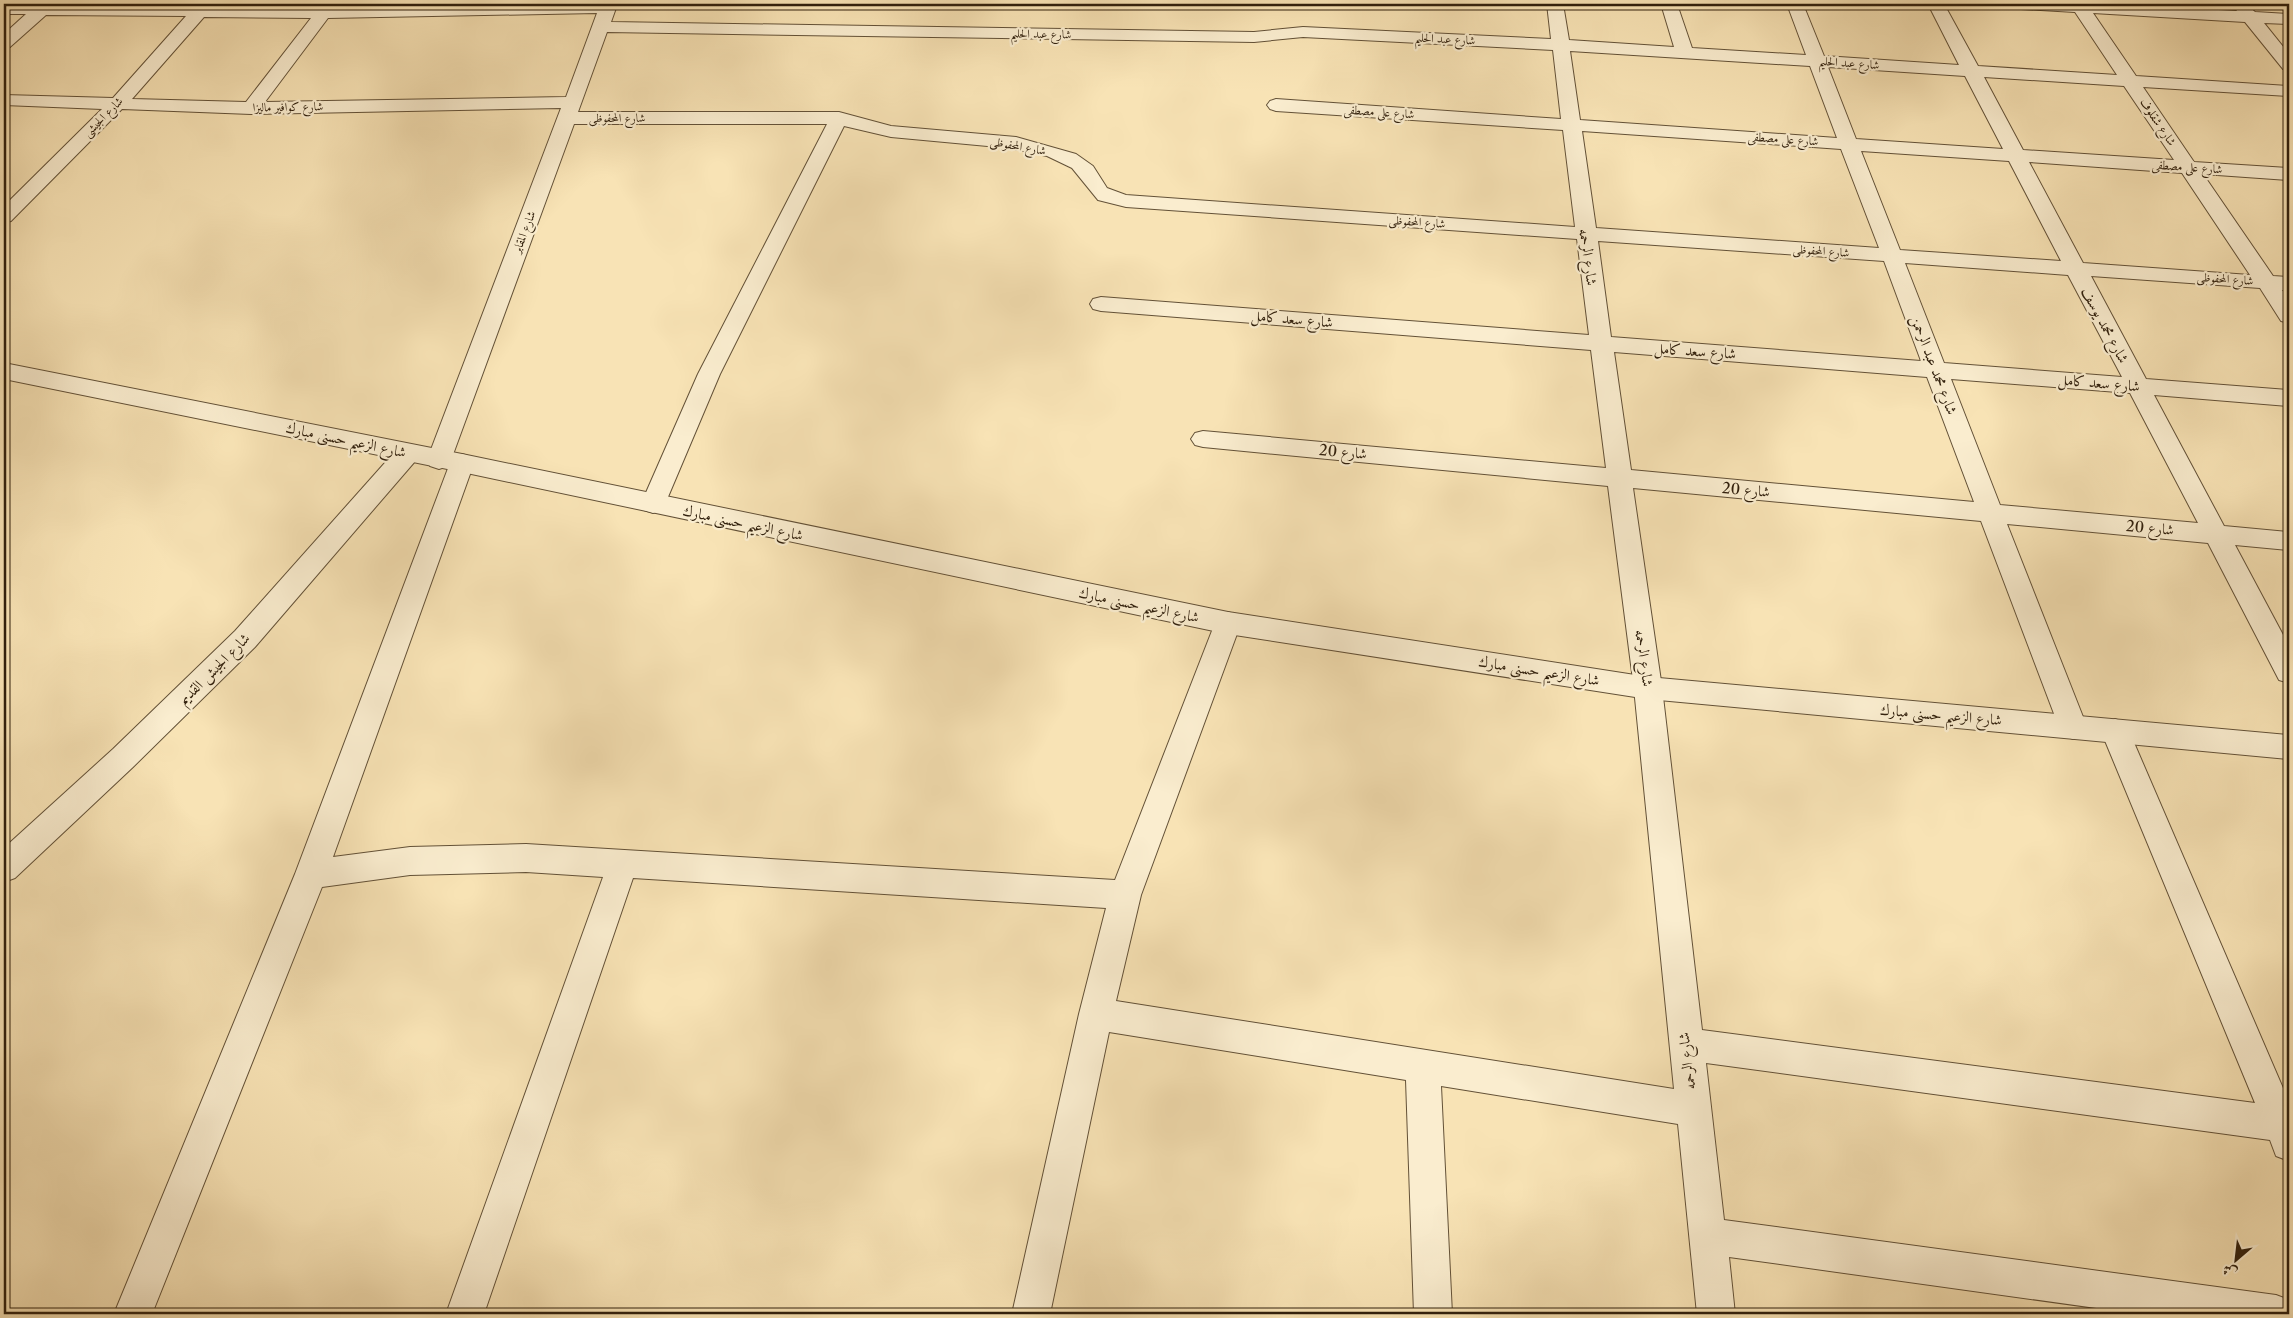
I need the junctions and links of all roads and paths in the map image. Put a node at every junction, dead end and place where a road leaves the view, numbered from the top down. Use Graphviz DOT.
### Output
graph roads {
  1 [pos="1555,4"];
  2 [pos="1669,4"];
  3 [pos="1795,4"];
  4 [pos="1936,4"];
  5 [pos="2021,4"];
  6 [pos="2079,5"];
  7 [pos="326,8"];
  8 [pos="4,9"];
  9 [pos="41,10"];
  10 [pos="2244,10"];
  11 [pos="198,13"];
  12 [pos="606,13"];
  13 [pos="2289,19"];
  14 [pos="4,43"];
  15 [pos="1560,45"];
  16 [pos="1685,53"];
  17 [pos="1817,61"];
  18 [pos="2289,65"];
  19 [pos="1971,71"];
  20 [pos="2130,81"];
  21 [pos="2289,90"];
  22 [pos="4,100"];
  23 [pos="118,103"];
  24 [pos="1276,105"];
  25 [pos="251,108"];
  26 [pos="570,110"];
  27 [pos="838,118"];
  28 [pos="1570,125"];
  29 [pos="1849,144"];
  30 [pos="2016,155"];
  31 [pos="2189,167"];
  32 [pos="2289,174"];
  33 [pos="4,216"];
  34 [pos="1585,234"];
  35 [pos="1892,256"];
  36 [pos="2076,269"];
  37 [pos="2267,282"];
  38 [pos="2289,284"];
  39 [pos="1102,304"];
  40 [pos="2289,316"];
  41 [pos="1600,344"];
  42 [pos="1936,370"];
  43 [pos="4,371"];
  44 [pos="2138,386"];
  45 [pos="2289,398"];
  46 [pos="1203,439"];
  47 [pos="408,453"];
  48 [pos="450,461"];
  49 [pos="1619,478"];
  50 [pos="654,504"];
  51 [pos="1991,513"];
  52 [pos="2216,534"];
  53 [pos="2289,541"];
  54 [pos="1228,623"];
  55 [pos="2289,672"];
  56 [pos="1648,688"];
  57 [pos="2073,727"];
  58 [pos="2115,731"];
  59 [pos="2289,748"];
  60 [pos="623,863"];
  61 [pos="4,868"];
  62 [pos="311,874"];
  63 [pos="1124,895"];
  64 [pos="1096,1014"];
  65 [pos="1685,1044"];
  66 [pos="1423,1066"];
  67 [pos="1693,1109"];
  68 [pos="2285,1134"];
  69 [pos="1707,1236"];
  70 [pos="2196,1309"];
  71 [pos="132,1314"];
  72 [pos="464,1314"];
  73 [pos="1031,1314"];
  74 [pos="1433,1314"];
  75 [pos="1716,1314"];
  76 [pos="2276,1314"];
  1 -- 15 [label="street, شارع الرحمه"];
  2 -- 16 [label="street"];
  3 -- 17 [label="street, شارع محمد عبد الرحمن"];
  4 -- 19 [label="street, شارع محمد يوسف"];
  5 -- 6 [label="street"];
  6 -- 10 [label="street"];
  6 -- 20 [label="street, شارع شقلوف"];
  7 -- 11 [label="street, شارع عبد الحليم"];
  7 -- 12 [label="street, شارع عبد الحليم"];
  7 -- 25 [label="street"];
  8 -- 9 [label="street, شارع عبد الحليم"];
  9 -- 11 [label="street, شارع عبد الحليم"];
  9 -- 14 [label="street"];
  10 -- 13 [label="street"];
  10 -- 18 [label="street"];
  11 -- 23 [label="street, شارع الجيشى"];
  12 -- 15 [label="street, شارع عبد الحليم"];
  12 -- 26 [label="street, شارع المقابر"];
  15 -- 16 [label="street, شارع عبد الحليم"];
  15 -- 28 [label="street, شارع الرحمه"];
  16 -- 17 [label="street, شارع عبد الحليم"];
  17 -- 19 [label="street, شارع عبد الحليم"];
  17 -- 29 [label="street, شارع محمد عبد الرحمن"];
  19 -- 20 [label="street, شارع عبد الحليم"];
  19 -- 30 [label="street, شارع محمد يوسف"];
  20 -- 21 [label="street, شارع عبد الحليم"];
  20 -- 31 [label="street, شارع شقلوف"];
  22 -- 23 [label="street, شارع كوافير ماليزا"];
  23 -- 25 [label="street, شارع كوافير ماليزا"];
  23 -- 33 [label="street, شارع الجيشى"];
  24 -- 28 [label="street, شارع على مصطفى"];
  25 -- 26 [label="street, شارع كوافير ماليزا"];
  26 -- 27 [label="street, شارع المحفوظى"];
  26 -- 48 [label="street, شارع المقابر"];
  27 -- 34 [label="street, شارع المحفوظى"];
  27 -- 50 [label="street"];
  28 -- 29 [label="street, شارع على مصطفى"];
  28 -- 34 [label="street, شارع الرحمه"];
  29 -- 30 [label="street, شارع على مصطفى"];
  29 -- 35 [label="street, شارع محمد عبد الرحمن"];
  30 -- 31 [label="street, شارع على مصطفى"];
  30 -- 36 [label="street, شارع محمد يوسف"];
  31 -- 32 [label="street, شارع على مصطفى"];
  31 -- 37 [label="street, شارع شقلوف"];
  34 -- 35 [label="street, شارع المحفوظى"];
  34 -- 41 [label="street, شارع الرحمه"];
  35 -- 36 [label="street, شارع المحفوظى"];
  35 -- 42 [label="street, شارع محمد عبد الرحمن"];
  36 -- 37 [label="street, شارع المحفوظى"];
  36 -- 44 [label="street, شارع محمد يوسف"];
  37 -- 38 [label="street, شارع المحفوظى"];
  37 -- 40 [label="street, شارع شقلوف"];
  39 -- 41 [label="street, شارع سعد كامل"];
  41 -- 42 [label="street, شارع سعد كامل"];
  41 -- 49 [label="street, شارع الرحمه"];
  42 -- 44 [label="street, شارع سعد كامل"];
  42 -- 51 [label="street, شارع محمد عبد الرحمن"];
  43 -- 47 [label="street, شارع الزعيم حسنى مبارك"];
  44 -- 45 [label="street, شارع سعد كامل"];
  44 -- 52 [label="street, شارع محمد يوسف"];
  46 -- 49 [label="street, شارع 20"];
  47 -- 48 [label="street, شارع الزعيم حسنى مبارك"];
  47 -- 61 [label="street, شارع الجيش القديم"];
  48 -- 50 [label="street, شارع الزعيم حسنى مبارك"];
  48 -- 62 [label="street, شارع المقابر"];
  49 -- 51 [label="street, شارع 20"];
  49 -- 56 [label="street, شارع الرحمه"];
  50 -- 54 [label="street, شارع الزعيم حسنى مبارك"];
  51 -- 52 [label="street, شارع 20"];
  51 -- 57 [label="street, شارع محمد عبد الرحمن"];
  52 -- 53 [label="street, شارع 20"];
  52 -- 55 [label="street, شارع محمد يوسف"];
  54 -- 56 [label="street, شارع الزعيم حسنى مبارك"];
  54 -- 63 [label="street"];
  56 -- 57 [label="street, شارع الزعيم حسنى مبارك"];
  56 -- 65 [label="street, شارع الرحمه"];
  57 -- 58 [label="street, شارع الزعيم حسنى مبارك"];
  58 -- 59 [label="street, شارع الزعيم حسنى مبارك"];
  58 -- 68 [label="street"];
  60 -- 62 [label="street"];
  60 -- 63 [label="street"];
  60 -- 72 [label="street"];
  62 -- 71 [label="street, شارع المقابر"];
  63 -- 64 [label="street"];
  64 -- 66 [label="street"];
  64 -- 73 [label="street"];
  65 -- 67 [label="street, شارع الرحمه"];
  65 -- 68 [label="street"];
  66 -- 67 [label="street"];
  66 -- 74 [label="street"];
  67 -- 69 [label="street, شارع الرحمه"];
  69 -- 70 [label="street"];
  69 -- 75 [label="street, شارع الرحمه"];
  70 -- 76 [label="street"];
}
